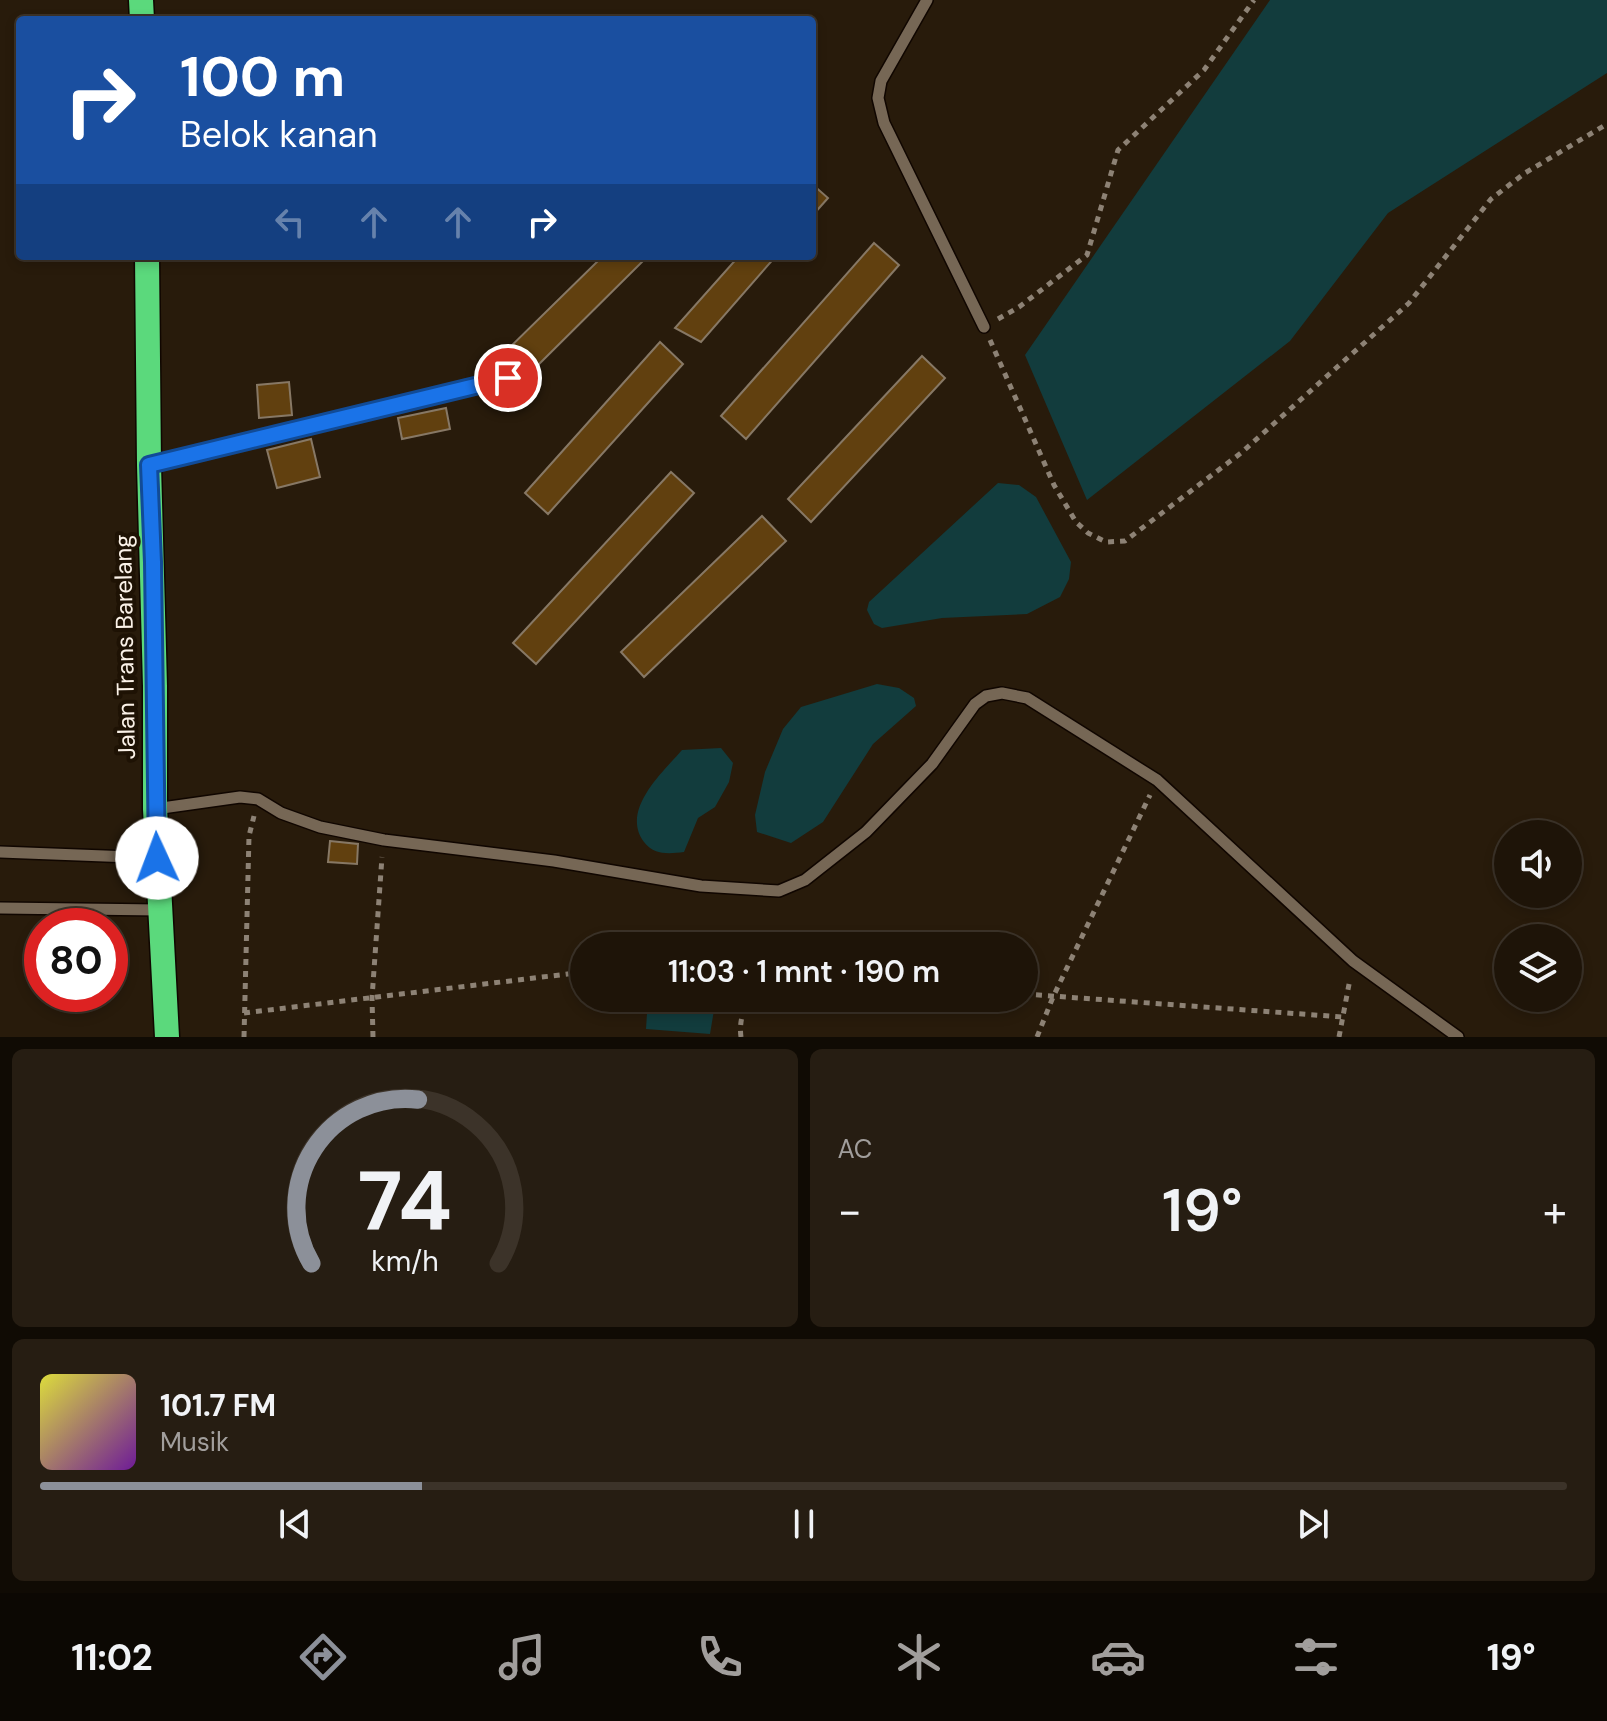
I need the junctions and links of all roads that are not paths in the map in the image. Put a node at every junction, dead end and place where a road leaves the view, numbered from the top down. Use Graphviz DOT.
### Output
graph roads {
  1 [pos="927,0"];
  2 [pos="147,260"];
  3 [pos="984,327"];
  4 [pos="508,378"];
  5 [pos="149,465"];
  6 [pos="155,809"];
  7 [pos="0,852"];
  8 [pos="157,858"];
  9 [pos="0,908"];
  10 [pos="160,910"];
  11 [pos="167,1037"];
  12 [pos="1458,1037"];
  1 -- 3 [label="lane"];
  2 -- 5 [label="highway, Jalan Trans Barelang"];
  4 -- 5 [label="lane"];
  5 -- 6 [label="highway, Jalan Trans Barelang"];
  6 -- 8 [label="highway, Jalan Trans Barelang"];
  6 -- 12 [label="lane"];
  7 -- 8 [label="lane"];
  8 -- 10 [label="highway, Jalan Trans Barelang"];
  9 -- 10 [label="lane"];
  10 -- 11 [label="highway, Jalan Trans Barelang"];
}
